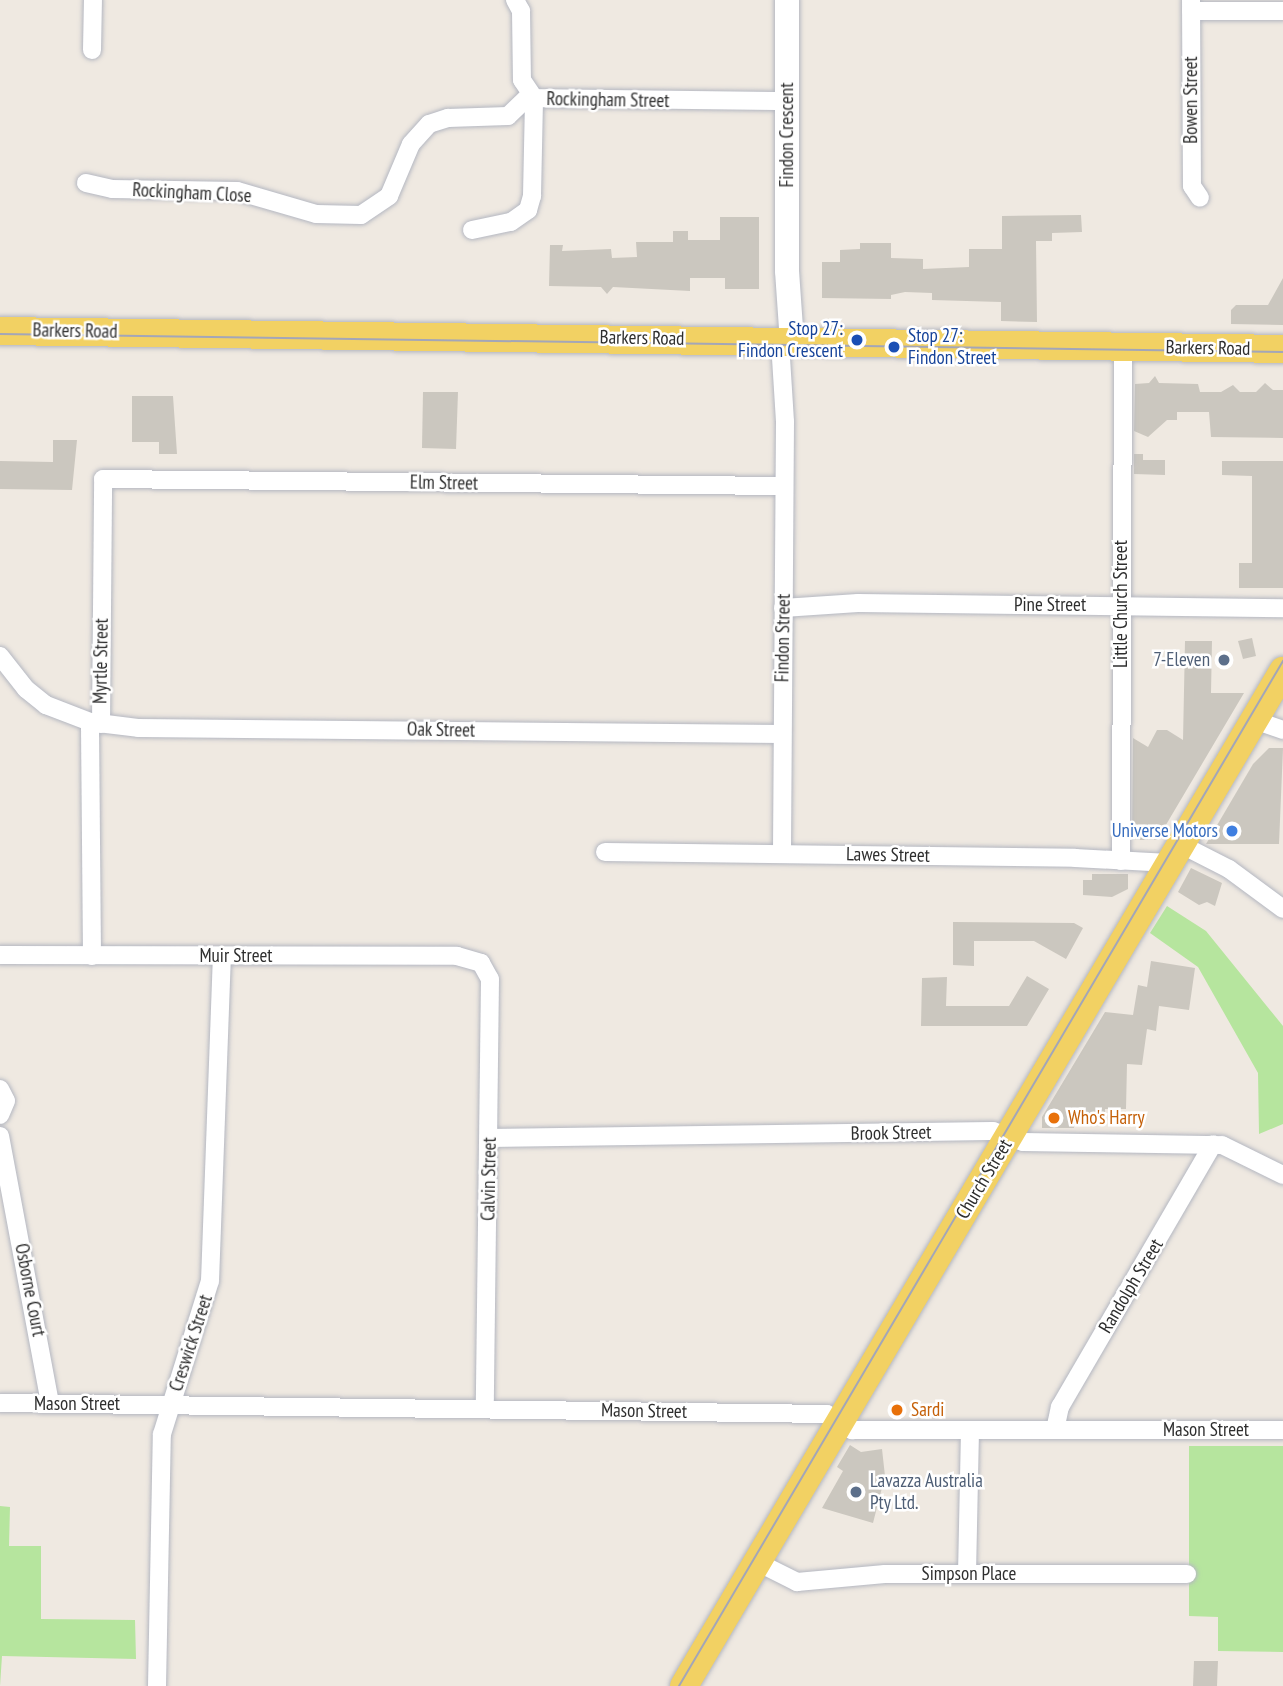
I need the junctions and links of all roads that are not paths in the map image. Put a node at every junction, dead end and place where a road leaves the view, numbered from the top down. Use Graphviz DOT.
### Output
graph roads {
  1 [pos="93,0"];
  2 [pos="515,0"];
  3 [pos="787,0"];
  4 [pos="1191,5"];
  5 [pos="1283,11"];
  6 [pos="92,50"];
  7 [pos="532,97"];
  8 [pos="787,101"];
  9 [pos="86,183"];
  10 [pos="1200,198"];
  11 [pos="472,230"];
  12 [pos="0,331"];
  13 [pos="786,342"];
  14 [pos="1122,347"];
  15 [pos="1283,349"];
  16 [pos="103,479"];
  17 [pos="784,486"];
  18 [pos="783,602"];
  19 [pos="1120,605"];
  20 [pos="1283,608"];
  21 [pos="0,656"];
  22 [pos="1283,671"];
  23 [pos="1254,720"];
  24 [pos="95,723"];
  25 [pos="1283,730"];
  26 [pos="782,734"];
  27 [pos="606,852"];
  28 [pos="782,854"];
  29 [pos="1175,854"];
  30 [pos="1121,861"];
  31 [pos="1283,909"];
  32 [pos="0,955"];
  33 [pos="92,956"];
  34 [pos="222,957"];
  35 [pos="471,957"];
  36 [pos="0,1089"];
  37 [pos="0,1115"];
  38 [pos="0,1136"];
  39 [pos="1008,1137"];
  40 [pos="489,1138"];
  41 [pos="1213,1144"];
  42 [pos="1283,1175"];
  43 [pos="0,1403"];
  44 [pos="50,1404"];
  45 [pos="171,1405"];
  46 [pos="485,1409"];
  47 [pos="840,1422"];
  48 [pos="970,1430"];
  49 [pos="1055,1430"];
  50 [pos="1283,1430"];
  51 [pos="757,1562"];
  52 [pos="967,1574"];
  53 [pos="1187,1574"];
  54 [pos="158,1686"];
  55 [pos="684,1686"];
  1 -- 6 [label="street"];
  2 -- 7 [label="street, Rockingham Street"];
  3 -- 8 [label="street, Findon Crescent"];
  4 -- 5 [label="street"];
  4 -- 10 [label="street, Bowen Street"];
  7 -- 8 [label="street, Rockingham Street"];
  7 -- 9 [label="street, Rockingham Close"];
  7 -- 11 [label="street"];
  8 -- 13 [label="street, Findon Crescent"];
  12 -- 13 [label="main road, Barkers Road"];
  13 -- 14 [label="main road, Barkers Road"];
  13 -- 17 [label="street, Findon Street"];
  14 -- 15 [label="main road, Barkers Road"];
  14 -- 19 [label="street, Little Church Street"];
  16 -- 17 [label="street, Elm Street"];
  16 -- 24 [label="street, Myrtle Street"];
  17 -- 18 [label="street, Findon Street"];
  18 -- 19 [label="street, Pine Street"];
  18 -- 26 [label="street, Findon Street"];
  19 -- 20 [label="street, Pine Street"];
  19 -- 30 [label="street, Little Church Street"];
  21 -- 24 [label="street"];
  22 -- 23 [label="main road, Church Street"];
  23 -- 25 [label="street"];
  23 -- 29 [label="main road, Church Street"];
  24 -- 26 [label="street, Oak Street"];
  24 -- 33 [label="street, Myrtle Street"];
  26 -- 28 [label="street, Findon Street"];
  27 -- 28 [label="street, Lawes Street"];
  28 -- 30 [label="street, Lawes Street"];
  29 -- 30 [label="street, Lawes Street"];
  29 -- 31 [label="street"];
  29 -- 39 [label="main road, Church Street"];
  32 -- 33 [label="street, Muir Street"];
  33 -- 34 [label="street, Muir Street"];
  34 -- 35 [label="street, Muir Street"];
  34 -- 45 [label="street, Creswick Street"];
  35 -- 40 [label="street, Calvin Street"];
  36 -- 37 [label="street"];
  38 -- 44 [label="street, Osborne Court"];
  39 -- 40 [label="street, Brook Street"];
  39 -- 41 [label="street, Brook Street"];
  39 -- 47 [label="main road, Church Street"];
  40 -- 46 [label="street, Calvin Street"];
  41 -- 42 [label="street, Brook Street"];
  41 -- 49 [label="street, Randolph Street"];
  43 -- 44 [label="street, Mason Street"];
  44 -- 45 [label="street, Mason Street"];
  45 -- 46 [label="street, Mason Street"];
  45 -- 54 [label="street, Creswick Street"];
  46 -- 47 [label="street, Mason Street"];
  47 -- 48 [label="street, Mason Street"];
  47 -- 51 [label="main road, Church Street"];
  48 -- 49 [label="street, Mason Street"];
  48 -- 52 [label="street"];
  49 -- 50 [label="street, Mason Street"];
  51 -- 52 [label="street, Simpson Place"];
  51 -- 55 [label="main road, Church Street"];
  52 -- 53 [label="street, Simpson Place"];
}
